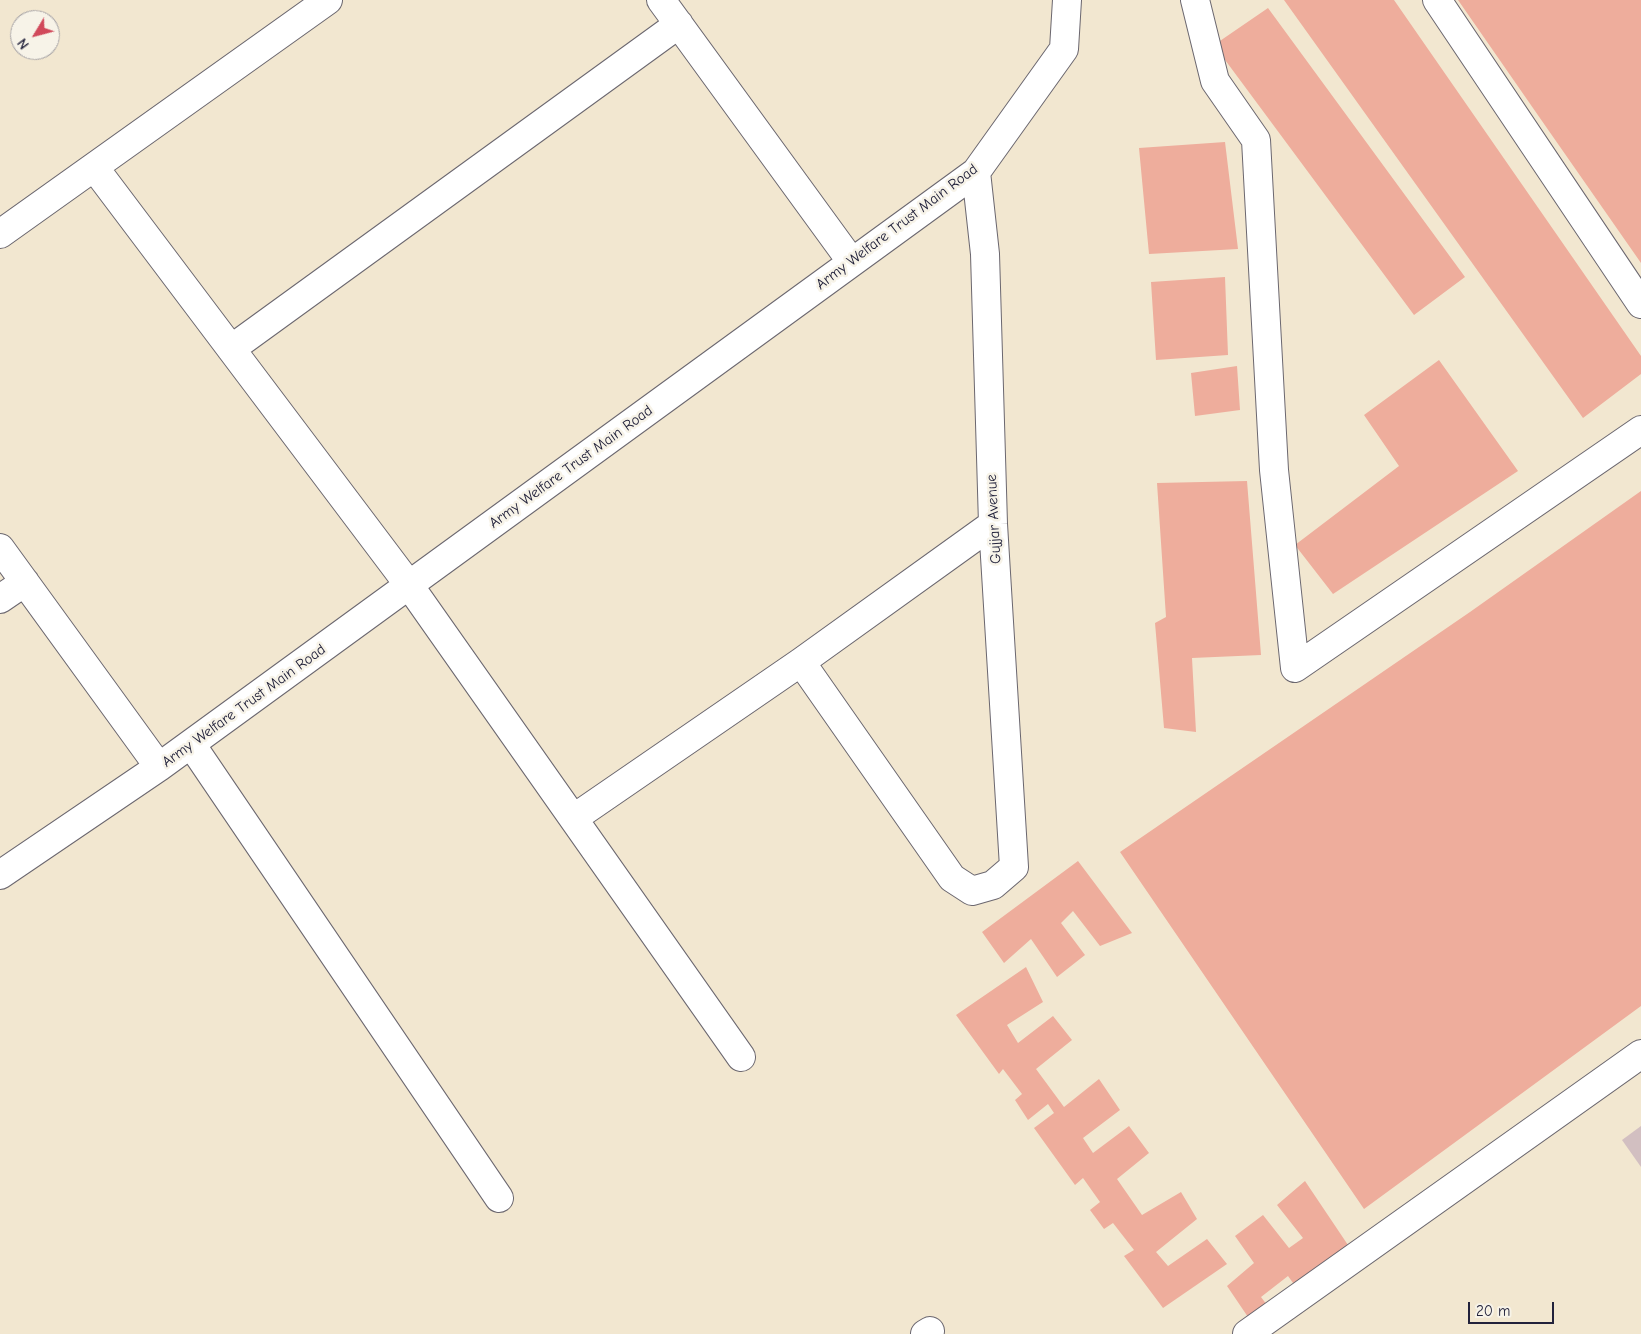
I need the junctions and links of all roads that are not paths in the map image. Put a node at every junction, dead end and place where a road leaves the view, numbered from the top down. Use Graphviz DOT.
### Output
graph roads {
  1 [pos="328,0"];
  2 [pos="661,0"];
  3 [pos="1067,0"];
  4 [pos="1195,0"];
  5 [pos="1437,0"];
  6 [pos="679,24"];
  7 [pos="94,167"];
  8 [pos="976,172"];
  9 [pos="0,234"];
  10 [pos="851,261"];
  11 [pos="1641,304"];
  12 [pos="231,349"];
  13 [pos="1641,430"];
  14 [pos="993,524"];
  15 [pos="0,548"];
  16 [pos="25,582"];
  17 [pos="410,585"];
  18 [pos="0,599"];
  19 [pos="802,662"];
  20 [pos="191,744"];
  21 [pos="159,767"];
  22 [pos="574,818"];
  23 [pos="0,875"];
  24 [pos="1641,1054"];
  25 [pos="741,1057"];
  26 [pos="499,1198"];
  27 [pos="1247,1334"];
  1 -- 7 [label="street"];
  2 -- 6 [label="street"];
  3 -- 8 [label="street, Army Welfare Trust Main Road"];
  4 -- 13 [label="street"];
  5 -- 11 [label="street"];
  6 -- 10 [label="street"];
  6 -- 12 [label="street"];
  7 -- 9 [label="street"];
  7 -- 12 [label="street"];
  8 -- 10 [label="street, Army Welfare Trust Main Road"];
  8 -- 14 [label="street, Gujjar Avenue"];
  10 -- 17 [label="street, Army Welfare Trust Main Road"];
  12 -- 17 [label="street"];
  14 -- 19 [label="street"];
  14 -- 19 [label="street, Gujjar Avenue"];
  15 -- 16 [label="street"];
  16 -- 18 [label="street"];
  16 -- 21 [label="street"];
  17 -- 20 [label="street, Army Welfare Trust Main Road"];
  17 -- 22 [label="street"];
  19 -- 22 [label="street"];
  20 -- 21 [label="street, Army Welfare Trust Main Road"];
  20 -- 26 [label="street"];
  21 -- 23 [label="street, Army Welfare Trust Main Road"];
  22 -- 25 [label="street"];
  24 -- 27 [label="street"];
}
